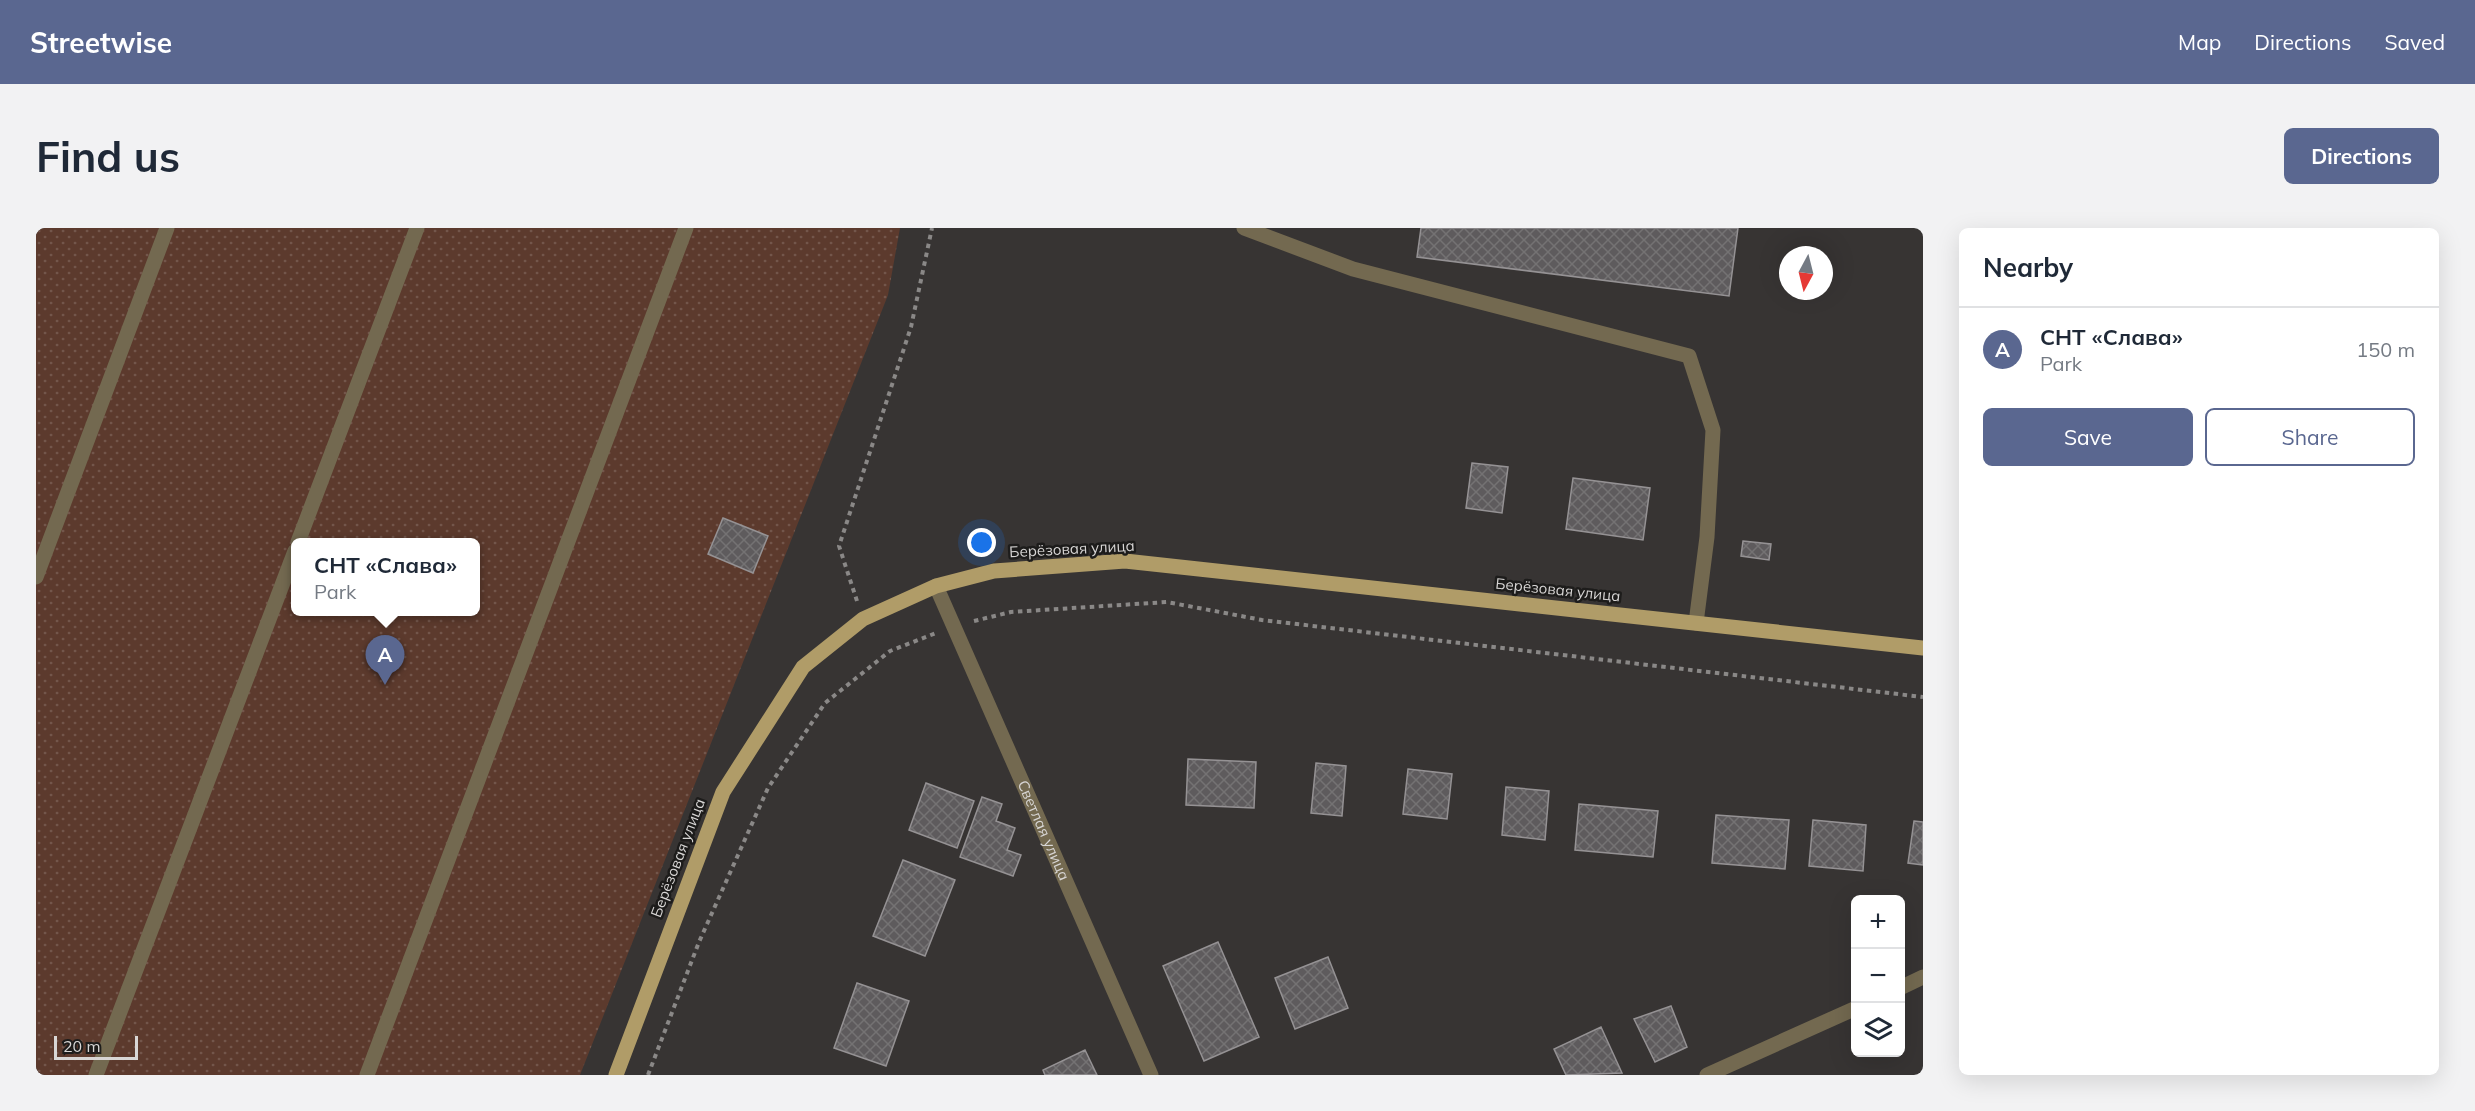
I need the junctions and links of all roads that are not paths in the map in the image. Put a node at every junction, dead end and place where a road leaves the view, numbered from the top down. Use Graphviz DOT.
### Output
graph roads {
  1 [pos="167,228"];
  2 [pos="417,228"];
  3 [pos="686,228"];
  4 [pos="1244,228"];
  5 [pos="300,538"];
  6 [pos="291,561"];
  7 [pos="36,577"];
  8 [pos="936,586"];
  9 [pos="1696,623"];
  10 [pos="1923,648"];
  11 [pos="1923,977"];
  12 [pos="1905,986"];
  13 [pos="1851,1010"];
  14 [pos="96,1075"];
  15 [pos="367,1075"];
  16 [pos="616,1075"];
  17 [pos="1151,1075"];
  18 [pos="1707,1075"];
  1 -- 7 [label="street"];
  2 -- 5 [label="street"];
  3 -- 15 [label="street"];
  4 -- 9 [label="street"];
  6 -- 14 [label="street"];
  8 -- 9 [label="main road, Берёзовая улица"];
  8 -- 16 [label="main road, Берёзовая улица"];
  8 -- 17 [label="street, Светлая улица"];
  9 -- 10 [label="main road, Берёзовая улица"];
  11 -- 12 [label="street"];
  13 -- 18 [label="street"];
}
